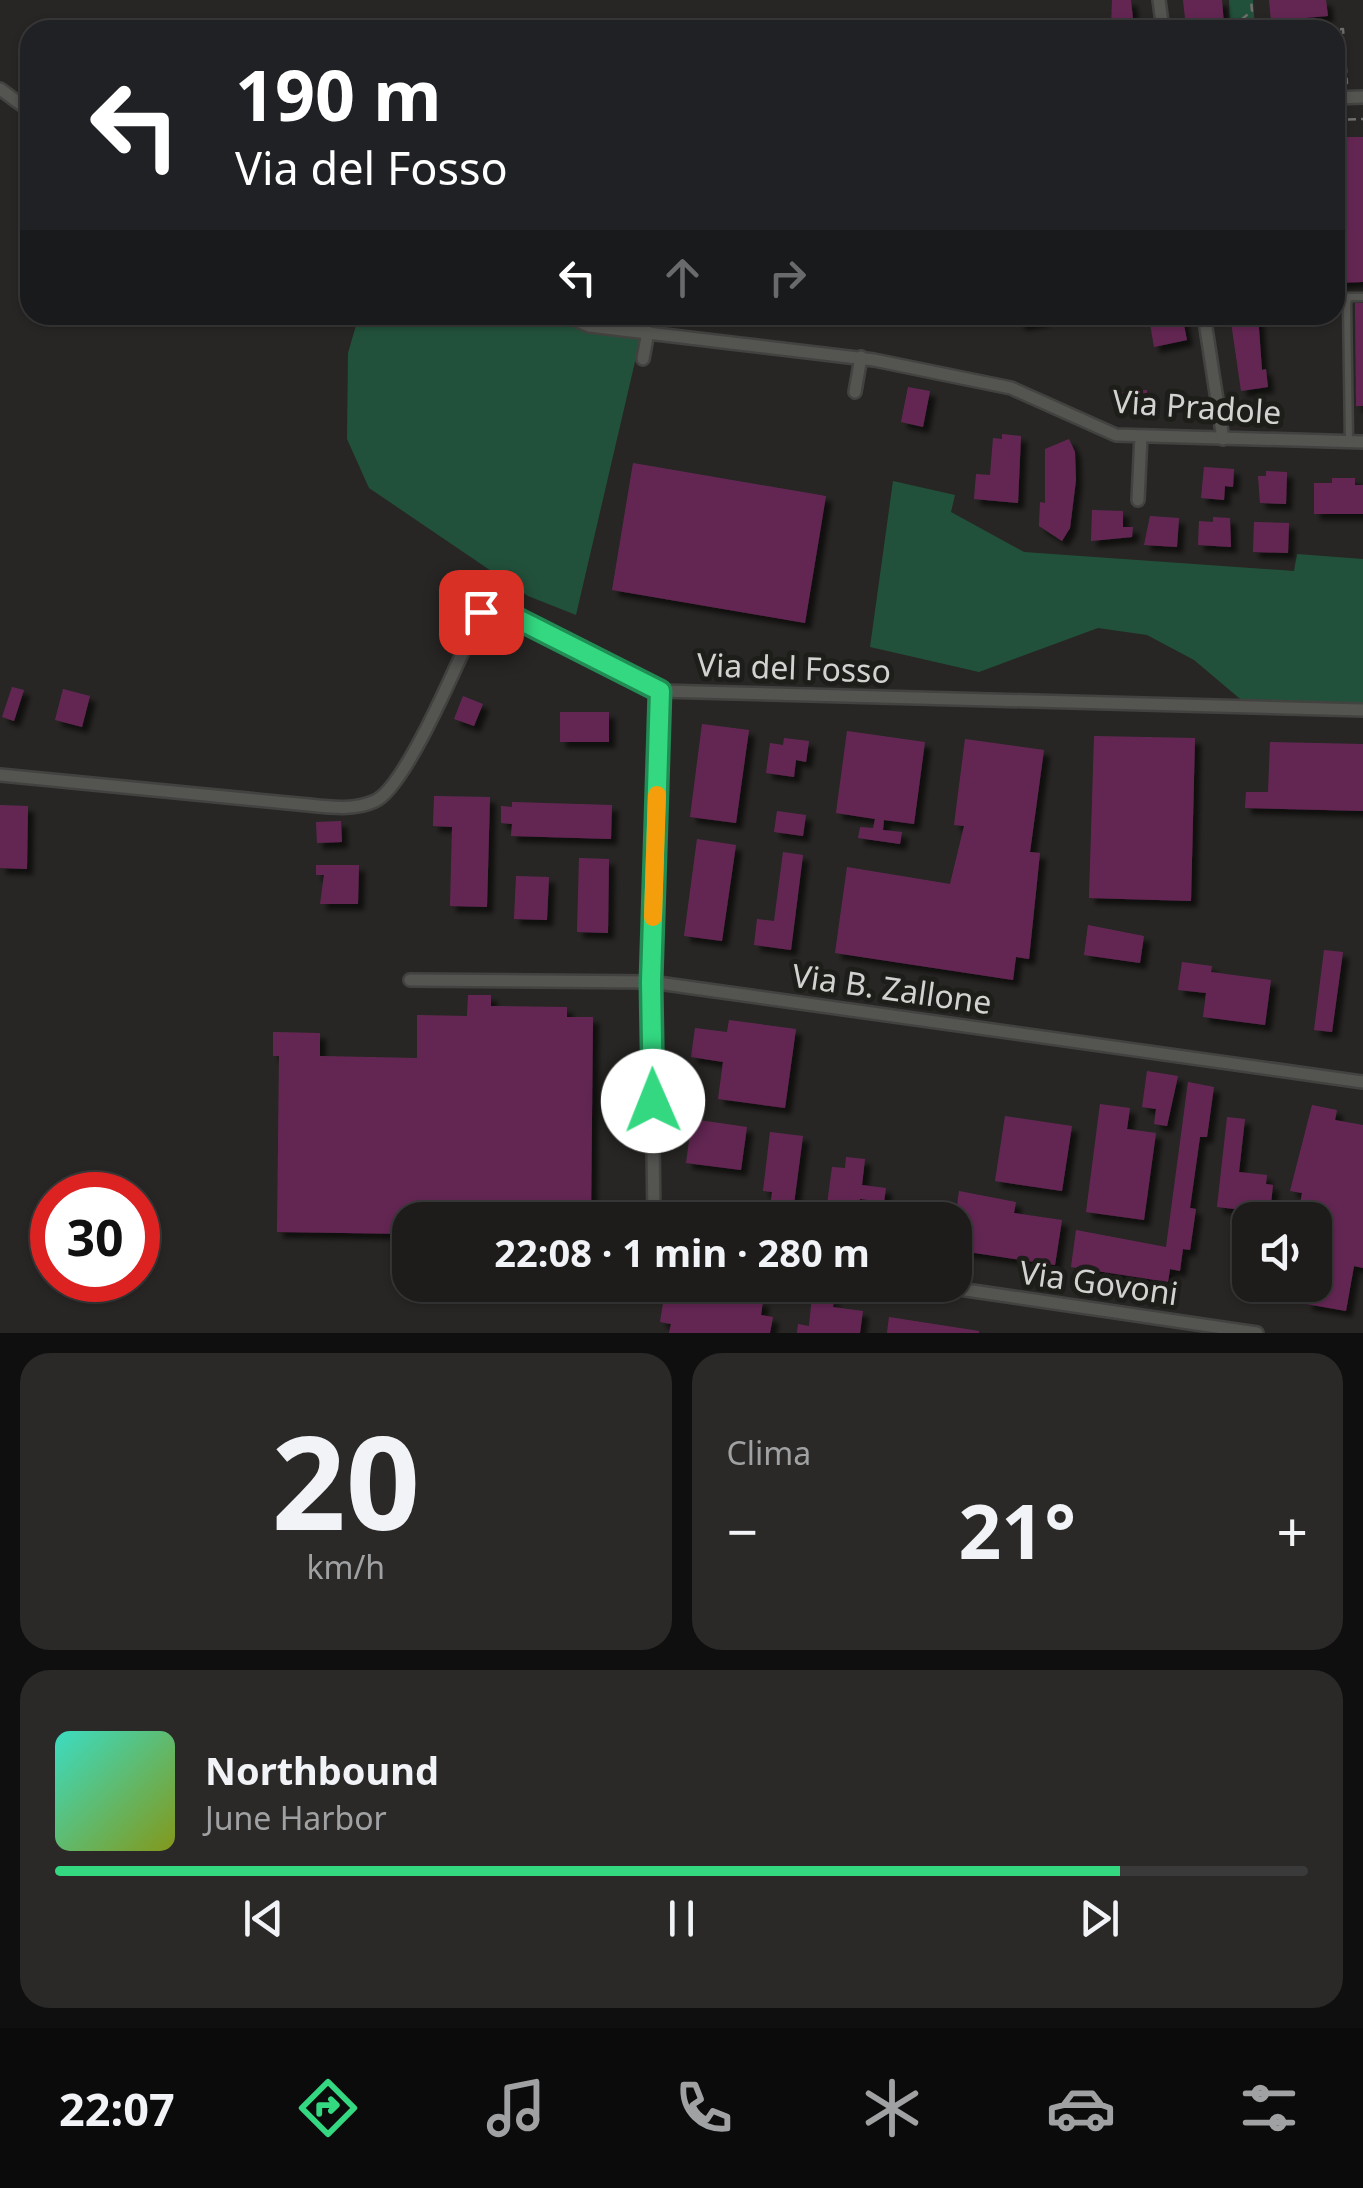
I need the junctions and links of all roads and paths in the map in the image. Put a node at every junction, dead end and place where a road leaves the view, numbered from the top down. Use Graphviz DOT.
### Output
graph roads {
  1 [pos="1251,0"];
  2 [pos="1241,20"];
  3 [pos="1345,56"];
  4 [pos="1345,83"];
  5 [pos="1363,296"];
  6 [pos="588,325"];
  7 [pos="1206,325"];
  8 [pos="648,332"];
  9 [pos="861,358"];
  10 [pos="643,359"];
  11 [pos="856,392"];
  12 [pos="1219,412"];
  13 [pos="1269,414"];
  14 [pos="1141,436"];
  15 [pos="1223,439"];
  16 [pos="1349,441"];
  17 [pos="1363,442"];
  18 [pos="1138,500"];
  19 [pos="660,691"];
  20 [pos="1363,710"];
  21 [pos="0,775"];
  22 [pos="410,980"];
  23 [pos="651,982"];
  24 [pos="1363,1082"];
  25 [pos="654,1202"];
  26 [pos="972,1291"];
  27 [pos="1257,1333"];
  1 -- 2 [label="path"];
  3 -- 4 [label="path"];
  5 -- 16 [label="lane"];
  6 -- 8 [label="street, Via Pradole"];
  7 -- 12 [label="street"];
  8 -- 9 [label="street, Via Pradole"];
  8 -- 10 [label="street"];
  9 -- 11 [label="street"];
  9 -- 14 [label="street, Via Pradole"];
  12 -- 13 [label="street"];
  12 -- 15 [label="street"];
  14 -- 15 [label="street, Via Pradole"];
  14 -- 18 [label="street"];
  15 -- 16 [label="street, Via Pradole"];
  16 -- 17 [label="street, Via Pradole"];
  19 -- 20 [label="street, Via del Fosso"];
  19 -- 21 [label="street, Via del Fosso"];
  19 -- 23 [label="street"];
  22 -- 23 [label="street, Via B. Zallone"];
  23 -- 24 [label="street, Via B. Zallone"];
  23 -- 25 [label="street"];
  26 -- 27 [label="street, Via Govoni"];
}
